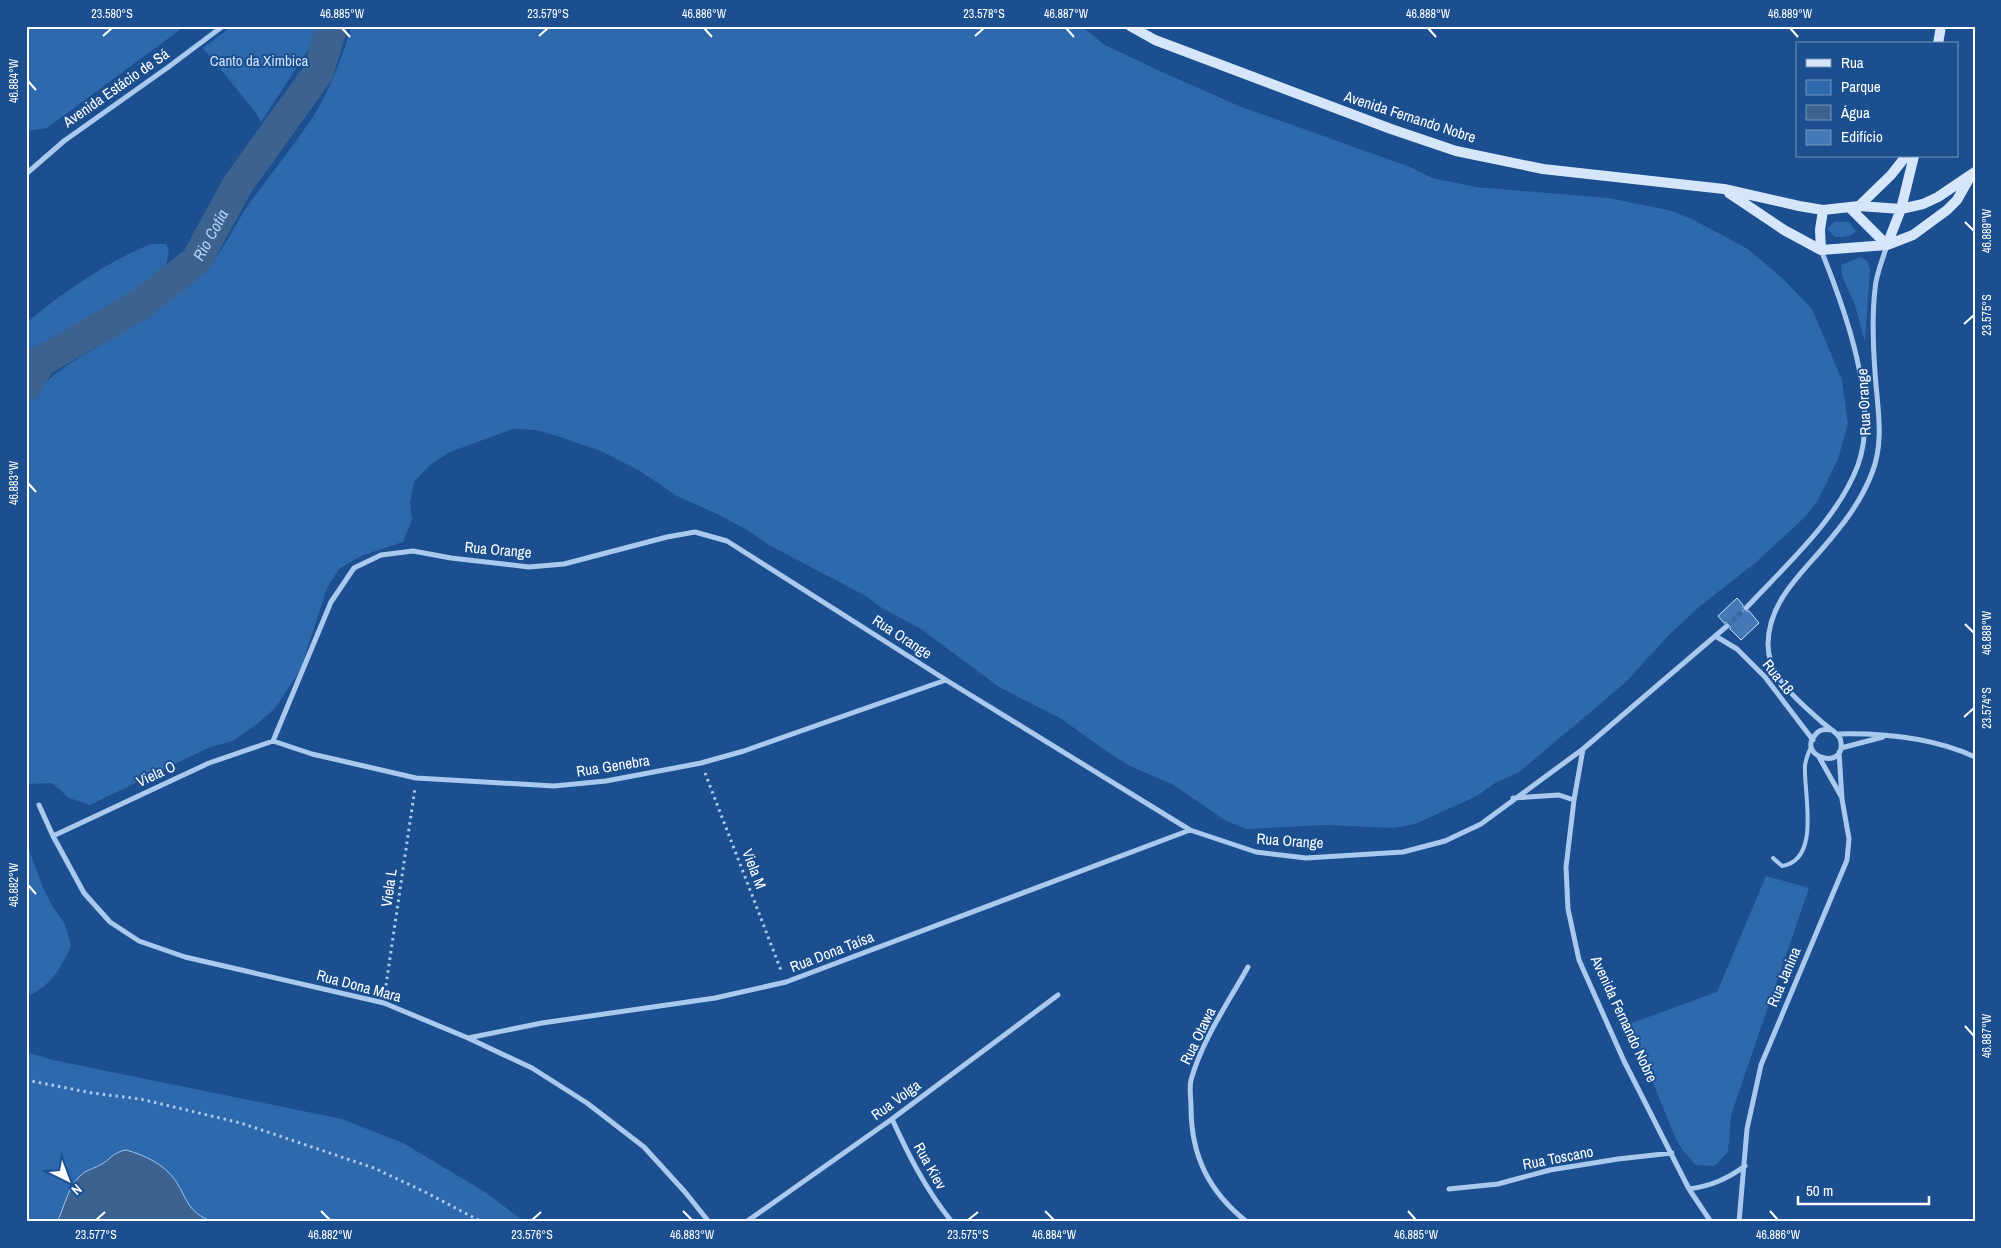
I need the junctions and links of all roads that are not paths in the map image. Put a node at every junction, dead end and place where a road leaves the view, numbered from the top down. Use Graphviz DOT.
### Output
graph roads {
  1 [pos="223,26"];
  2 [pos="1130,26"];
  3 [pos="1941,26"];
  4 [pos="1938,42"];
  5 [pos="1904,158"];
  6 [pos="1913,158"];
  7 [pos="26,174"];
  8 [pos="1972,174"];
  9 [pos="1724,189"];
  10 [pos="1854,206"];
  11 [pos="1900,209"];
  12 [pos="1823,210"];
  13 [pos="1887,245"];
  14 [pos="1821,250"];
  15 [pos="1746,608"];
  16 [pos="1728,626"];
  17 [pos="1718,637"];
  18 [pos="1768,646"];
  19 [pos="946,680"];
  20 [pos="1831,730"];
  21 [pos="1837,734"];
  22 [pos="1886,736"];
  23 [pos="273,741"];
  24 [pos="1812,742"];
  25 [pos="1583,749"];
  26 [pos="1840,750"];
  27 [pos="1819,757"];
  28 [pos="1975,757"];
  29 [pos="1513,798"];
  30 [pos="1842,799"];
  31 [pos="1574,800"];
  32 [pos="39,805"];
  33 [pos="1190,830"];
  34 [pos="53,836"];
  35 [pos="1773,858"];
  36 [pos="1248,967"];
  37 [pos="1058,995"];
  38 [pos="468,1038"];
  39 [pos="892,1119"];
  40 [pos="1672,1153"];
  41 [pos="1744,1166"];
  42 [pos="1450,1189"];
  43 [pos="1690,1189"];
  44 [pos="709,1222"];
  45 [pos="746,1222"];
  46 [pos="952,1222"];
  47 [pos="1247,1222"];
  48 [pos="1711,1222"];
  49 [pos="1739,1222"];
  1 -- 7 [label="street, Avenida Estácio de Sá"];
  2 -- 9 [label="main road, Avenida Fernando Nobre"];
  3 -- 4 [label="main road"];
  5 -- 10 [label="main road"];
  6 -- 11 [label="main road"];
  8 -- 11 [label="main road, Avenida Fernando Nobre"];
  8 -- 13 [label="main road, Avenida Fernando Nobre"];
  9 -- 12 [label="main road, Avenida Fernando Nobre"];
  9 -- 14 [label="main road, Avenida Fernando Nobre"];
  10 -- 11 [label="main road, Avenida Fernando Nobre"];
  10 -- 12 [label="main road, Avenida Fernando Nobre"];
  10 -- 13 [label="main road"];
  11 -- 13 [label="main road"];
  12 -- 14 [label="main road"];
  13 -- 14 [label="main road, Avenida Fernando Nobre"];
  13 -- 18 [label="street, Rua Orange"];
  14 -- 15 [label="street, Rua Orange"];
  16 -- 17 [label="street"];
  17 -- 24 [label="street, Rua 18"];
  17 -- 25 [label="street"];
  18 -- 20 [label="street, Rua 18"];
  19 -- 23 [label="street, Rua Genebra"];
  19 -- 23 [label="street, Rua Orange"];
  19 -- 33 [label="street, Rua Orange"];
  20 -- 21 [label="street"];
  20 -- 24 [label="street"];
  21 -- 22 [label="street"];
  21 -- 26 [label="street"];
  22 -- 26 [label="street"];
  22 -- 28 [label="street"];
  23 -- 34 [label="street, Viela O"];
  24 -- 27 [label="street"];
  24 -- 35 [label="lane"];
  25 -- 29 [label="street, Rua Orange"];
  25 -- 31 [label="street, Avenida Fernando Nobre"];
  26 -- 27 [label="street"];
  26 -- 30 [label="street, Rua Janina"];
  27 -- 30 [label="street, Rua Janina"];
  29 -- 31 [label="street"];
  29 -- 33 [label="street, Rua Orange"];
  30 -- 41 [label="street, Rua Janina"];
  31 -- 40 [label="street, Avenida Fernando Nobre"];
  32 -- 34 [label="street, Rua Dona Mara"];
  33 -- 38 [label="street, Rua Dona Taísa"];
  34 -- 38 [label="street, Rua Dona Mara"];
  36 -- 47 [label="street, Rua Otawa"];
  37 -- 39 [label="street, Rua Volga"];
  38 -- 44 [label="street, Rua Dona Mara"];
  39 -- 45 [label="street, Rua Volga"];
  39 -- 46 [label="street, Rua Kiev"];
  40 -- 42 [label="street, Rua Toscano"];
  40 -- 43 [label="street, Avenida Fernando Nobre"];
  41 -- 43 [label="street"];
  41 -- 49 [label="street, Rua Janina"];
  43 -- 48 [label="street, Avenida Fernando Nobre"];
}
